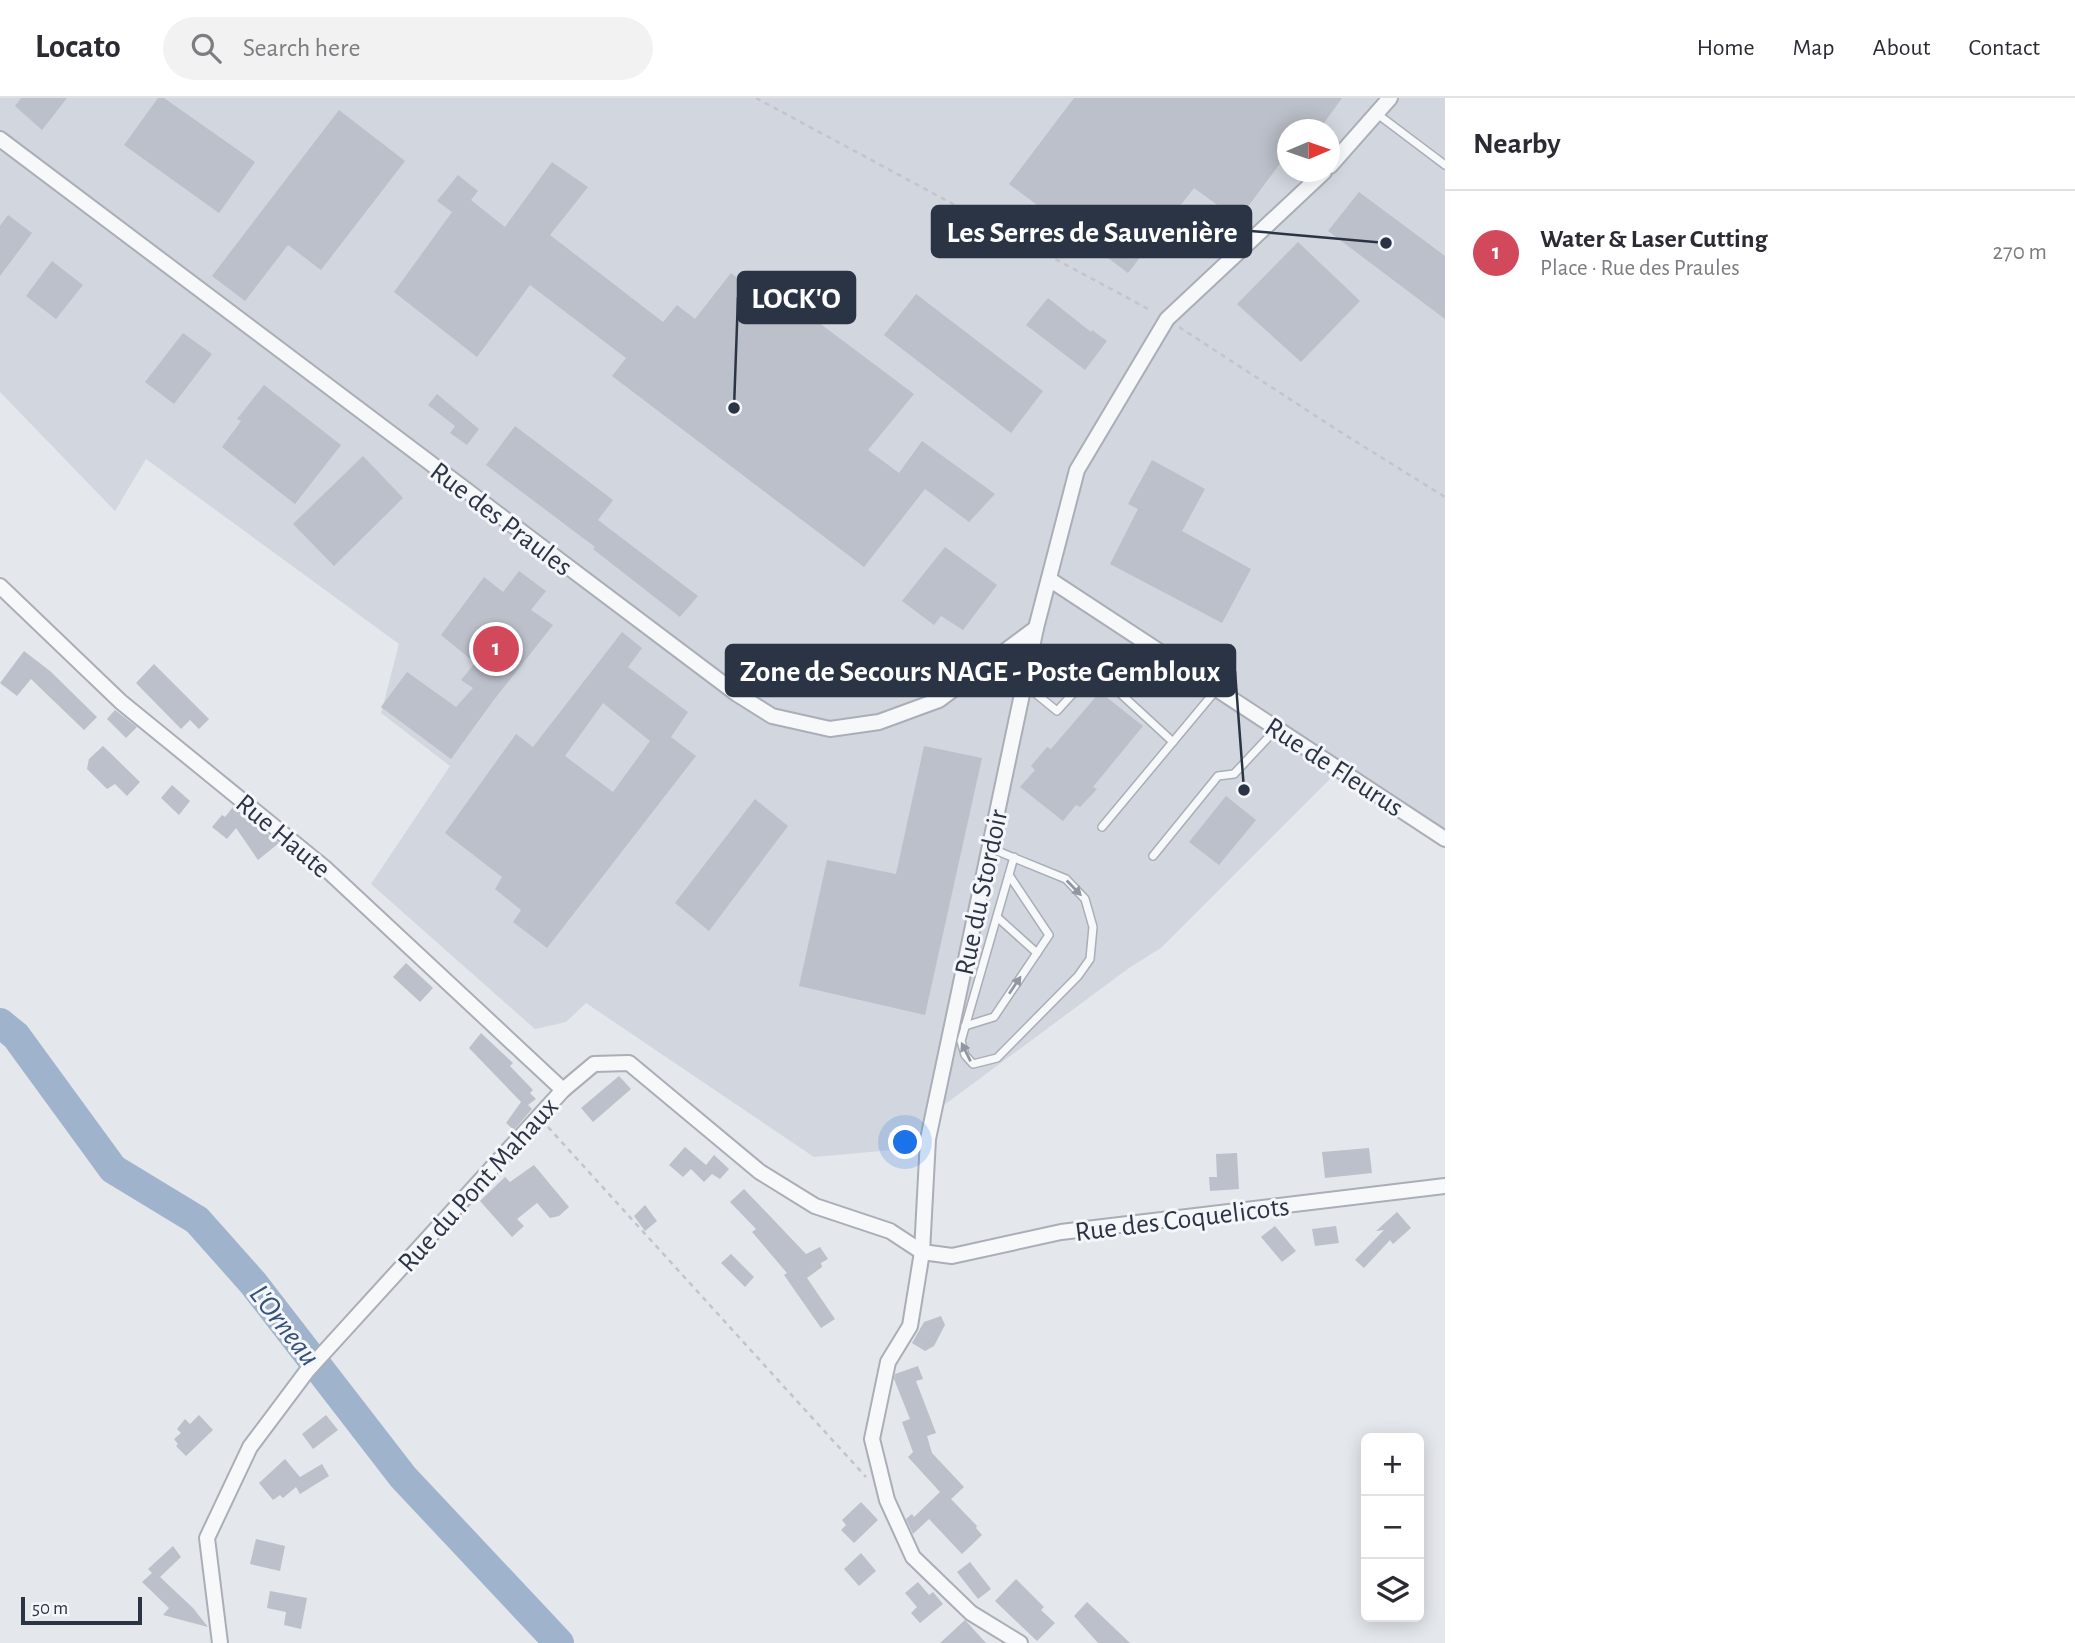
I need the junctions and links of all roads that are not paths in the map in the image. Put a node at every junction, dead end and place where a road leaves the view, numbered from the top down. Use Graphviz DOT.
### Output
graph roads {
  1 [pos="1390,98"];
  2 [pos="1376,113"];
  3 [pos="0,139"];
  4 [pos="1340,154"];
  5 [pos="1445,165"];
  6 [pos="1313,182"];
  7 [pos="1049,579"];
  8 [pos="0,586"];
  9 [pos="1036,628"];
  10 [pos="1024,684"];
  11 [pos="1217,689"];
  12 [pos="1277,728"];
  13 [pos="1173,741"];
  14 [pos="1102,827"];
  15 [pos="1445,839"];
  16 [pos="989,847"];
  17 [pos="1153,856"];
  18 [pos="1014,858"];
  19 [pos="1009,875"];
  20 [pos="997,917"];
  21 [pos="1037,953"];
  22 [pos="965,1026"];
  23 [pos="563,1090"];
  24 [pos="1445,1186"];
  25 [pos="922,1252"];
  26 [pos="220,1643"];
  27 [pos="1020,1643"];
  1 -- 2 [label="street"];
  2 -- 4 [label="street"];
  2 -- 5 [label="lane"];
  3 -- 9 [label="street, Rue des Praules"];
  6 -- 7 [label="street, Rue du Stordoir"];
  7 -- 9 [label="street, Rue du Stordoir"];
  7 -- 11 [label="street, Rue de Fleurus"];
  8 -- 23 [label="street, Rue Haute"];
  9 -- 10 [label="street, Rue du Stordoir"];
  10 -- 13 [label="lane"];
  10 -- 16 [label="street, Rue du Stordoir"];
  11 -- 12 [label="street, Rue de Fleurus"];
  11 -- 13 [label="lane"];
  12 -- 15 [label="street, Rue de Fleurus"];
  12 -- 17 [label="lane"];
  13 -- 14 [label="lane"];
  16 -- 18 [label="lane"];
  16 -- 25 [label="street, Rue du Stordoir"];
  18 -- 19 [label="lane"];
  18 -- 22 [label="lane, one-way"];
  19 -- 20 [label="lane"];
  19 -- 21 [label="lane"];
  20 -- 21 [label="lane"];
  20 -- 22 [label="lane"];
  22 -- 21 [label="lane, one-way"];
  23 -- 25 [label="street, Rue du Pont Mahaux"];
  23 -- 26 [label="street, Rue du Pont Mahaux"];
  24 -- 25 [label="street, Rue des Coquelicots"];
  25 -- 27 [label="street, Rue du Stordoir"];
}
